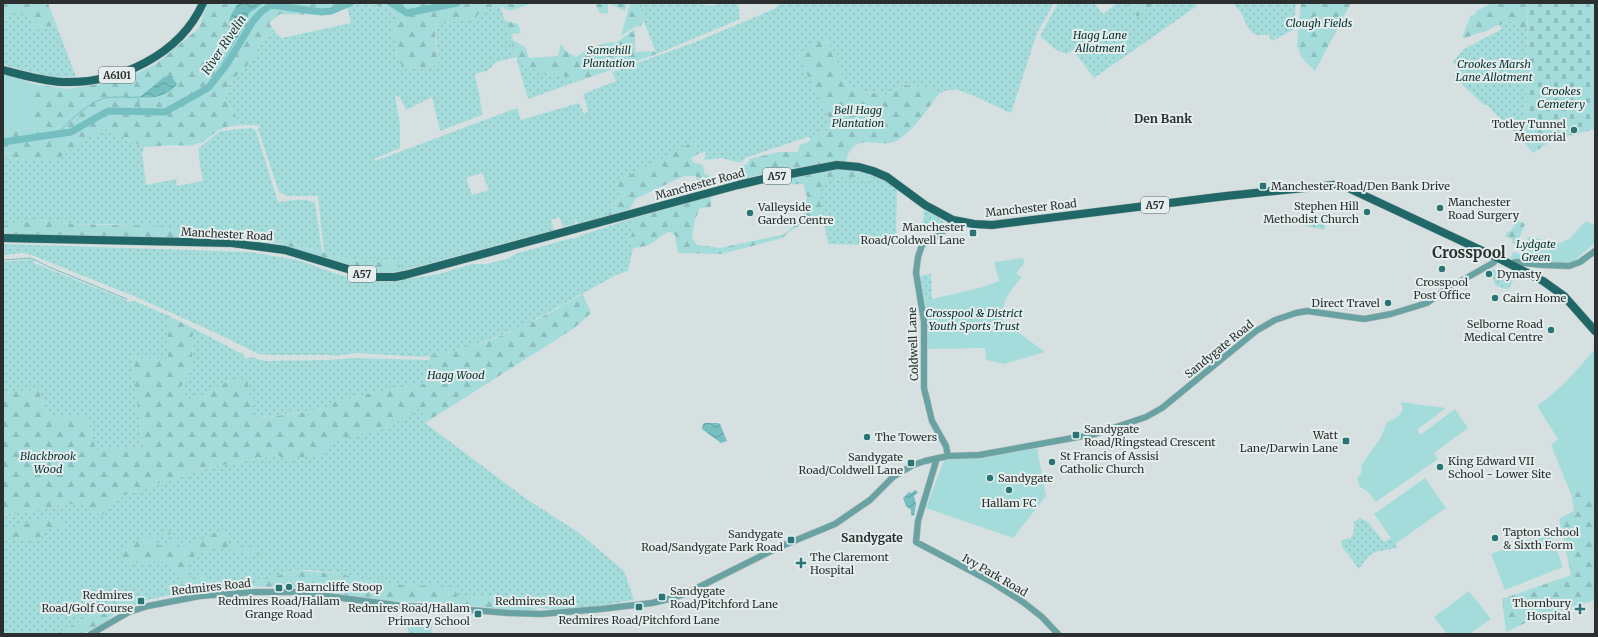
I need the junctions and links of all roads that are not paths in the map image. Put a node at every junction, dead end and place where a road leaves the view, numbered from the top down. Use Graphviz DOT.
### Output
graph roads {
  1 [pos="203,3"];
  2 [pos="3,70"];
  3 [pos="953,220"];
  4 [pos="3,238"];
  5 [pos="1595,251"];
  6 [pos="1498,258"];
  7 [pos="1521,265"];
  8 [pos="1595,331"];
  9 [pos="948,456"];
  10 [pos="937,458"];
  11 [pos="92,634"];
  12 [pos="1058,634"];
  1 -- 2 [label="main road, A6101"];
  3 -- 4 [label="main road, Manchester Road / A57"];
  3 -- 6 [label="main road, Manchester Road / A57"];
  3 -- 9 [label="street, Coldwell Lane"];
  5 -- 7 [label="street"];
  6 -- 7 [label="main road, Manchester Road / A57"];
  6 -- 9 [label="street, Sandygate Road"];
  7 -- 8 [label="main road, Manchester Road / A57"];
  9 -- 10 [label="street, Redmires Road"];
  10 -- 11 [label="street, Redmires Road"];
  10 -- 12 [label="street, Ivy Park Road"];
}
